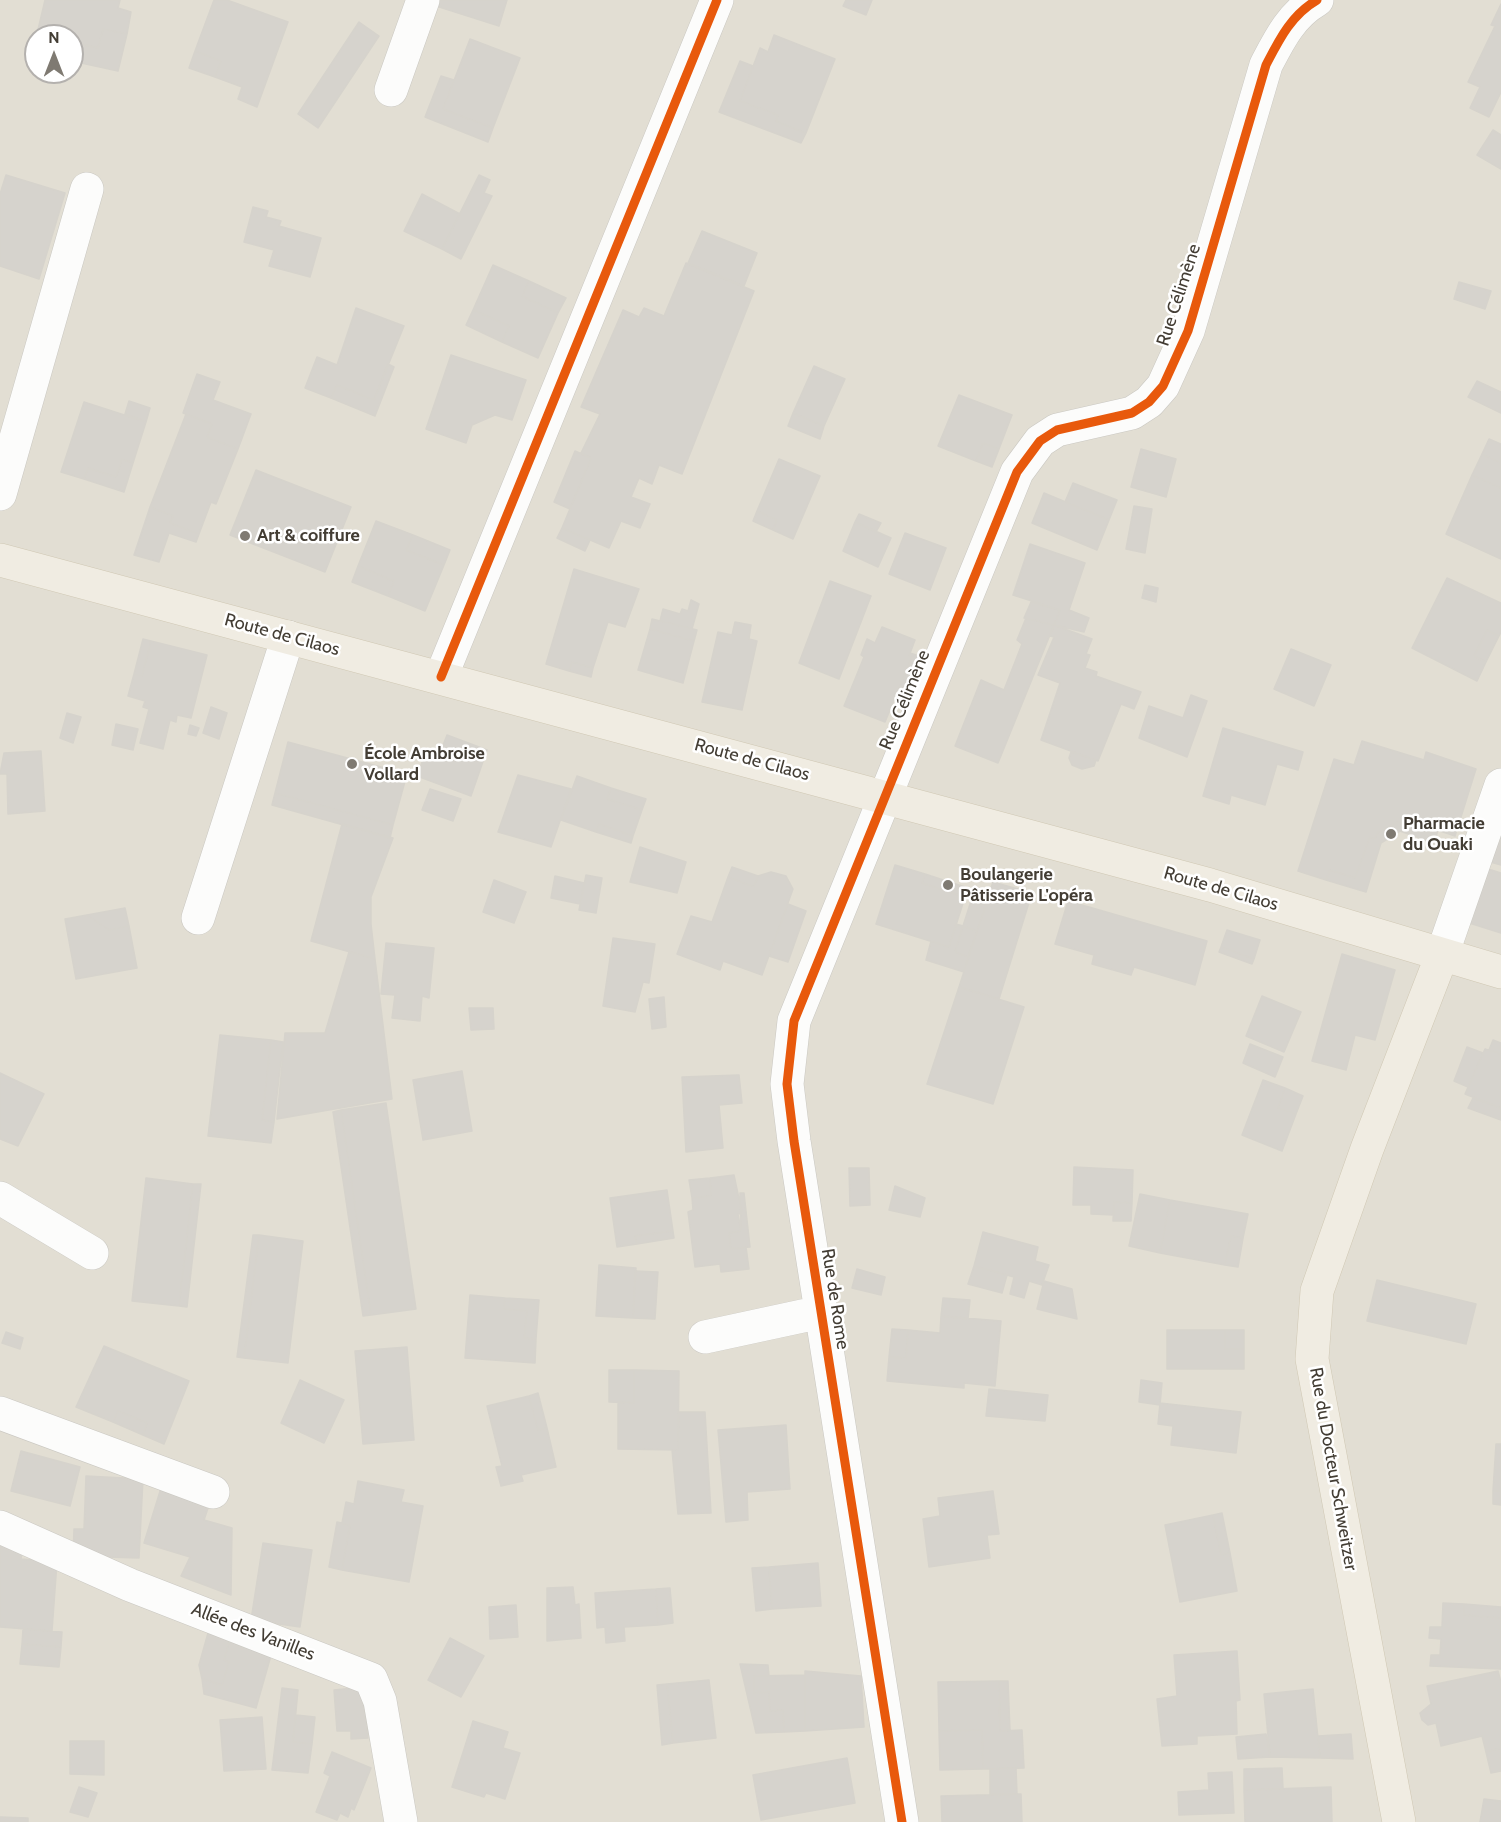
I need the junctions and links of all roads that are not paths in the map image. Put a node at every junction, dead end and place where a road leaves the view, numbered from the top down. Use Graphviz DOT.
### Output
graph roads {
  1 [pos="423,0"];
  2 [pos="717,0"];
  3 [pos="1317,0"];
  4 [pos="391,90"];
  5 [pos="87,189"];
  6 [pos="0,494"];
  7 [pos="0,560"];
  8 [pos="288,637"];
  9 [pos="441,677"];
  10 [pos="1501,785"];
  11 [pos="884,795"];
  12 [pos="198,918"];
  13 [pos="1442,955"];
  14 [pos="1501,972"];
  15 [pos="0,1198"];
  16 [pos="92,1253"];
  17 [pos="821,1312"];
  18 [pos="705,1337"];
  19 [pos="0,1413"];
  20 [pos="213,1492"];
  21 [pos="0,1527"];
  22 [pos="400,1822"];
  23 [pos="902,1822"];
  24 [pos="1399,1822"];
  1 -- 4 [label="street"];
  2 -- 9 [label="street"];
  3 -- 11 [label="street, Rue Célimène"];
  5 -- 6 [label="street"];
  7 -- 8 [label="main road, Route de Cilaos"];
  8 -- 9 [label="main road, Route de Cilaos"];
  8 -- 12 [label="street"];
  9 -- 11 [label="main road, Route de Cilaos"];
  10 -- 13 [label="street"];
  11 -- 13 [label="main road, Route de Cilaos"];
  11 -- 17 [label="street, Rue de Rome"];
  13 -- 14 [label="main road, Route de Cilaos"];
  13 -- 24 [label="main road, Rue du Docteur Schweitzer"];
  15 -- 16 [label="street"];
  17 -- 18 [label="street, Rue de Rome"];
  17 -- 23 [label="street, Rue de Rome"];
  19 -- 20 [label="street"];
  21 -- 22 [label="street, Allée des Vanilles"];
}
